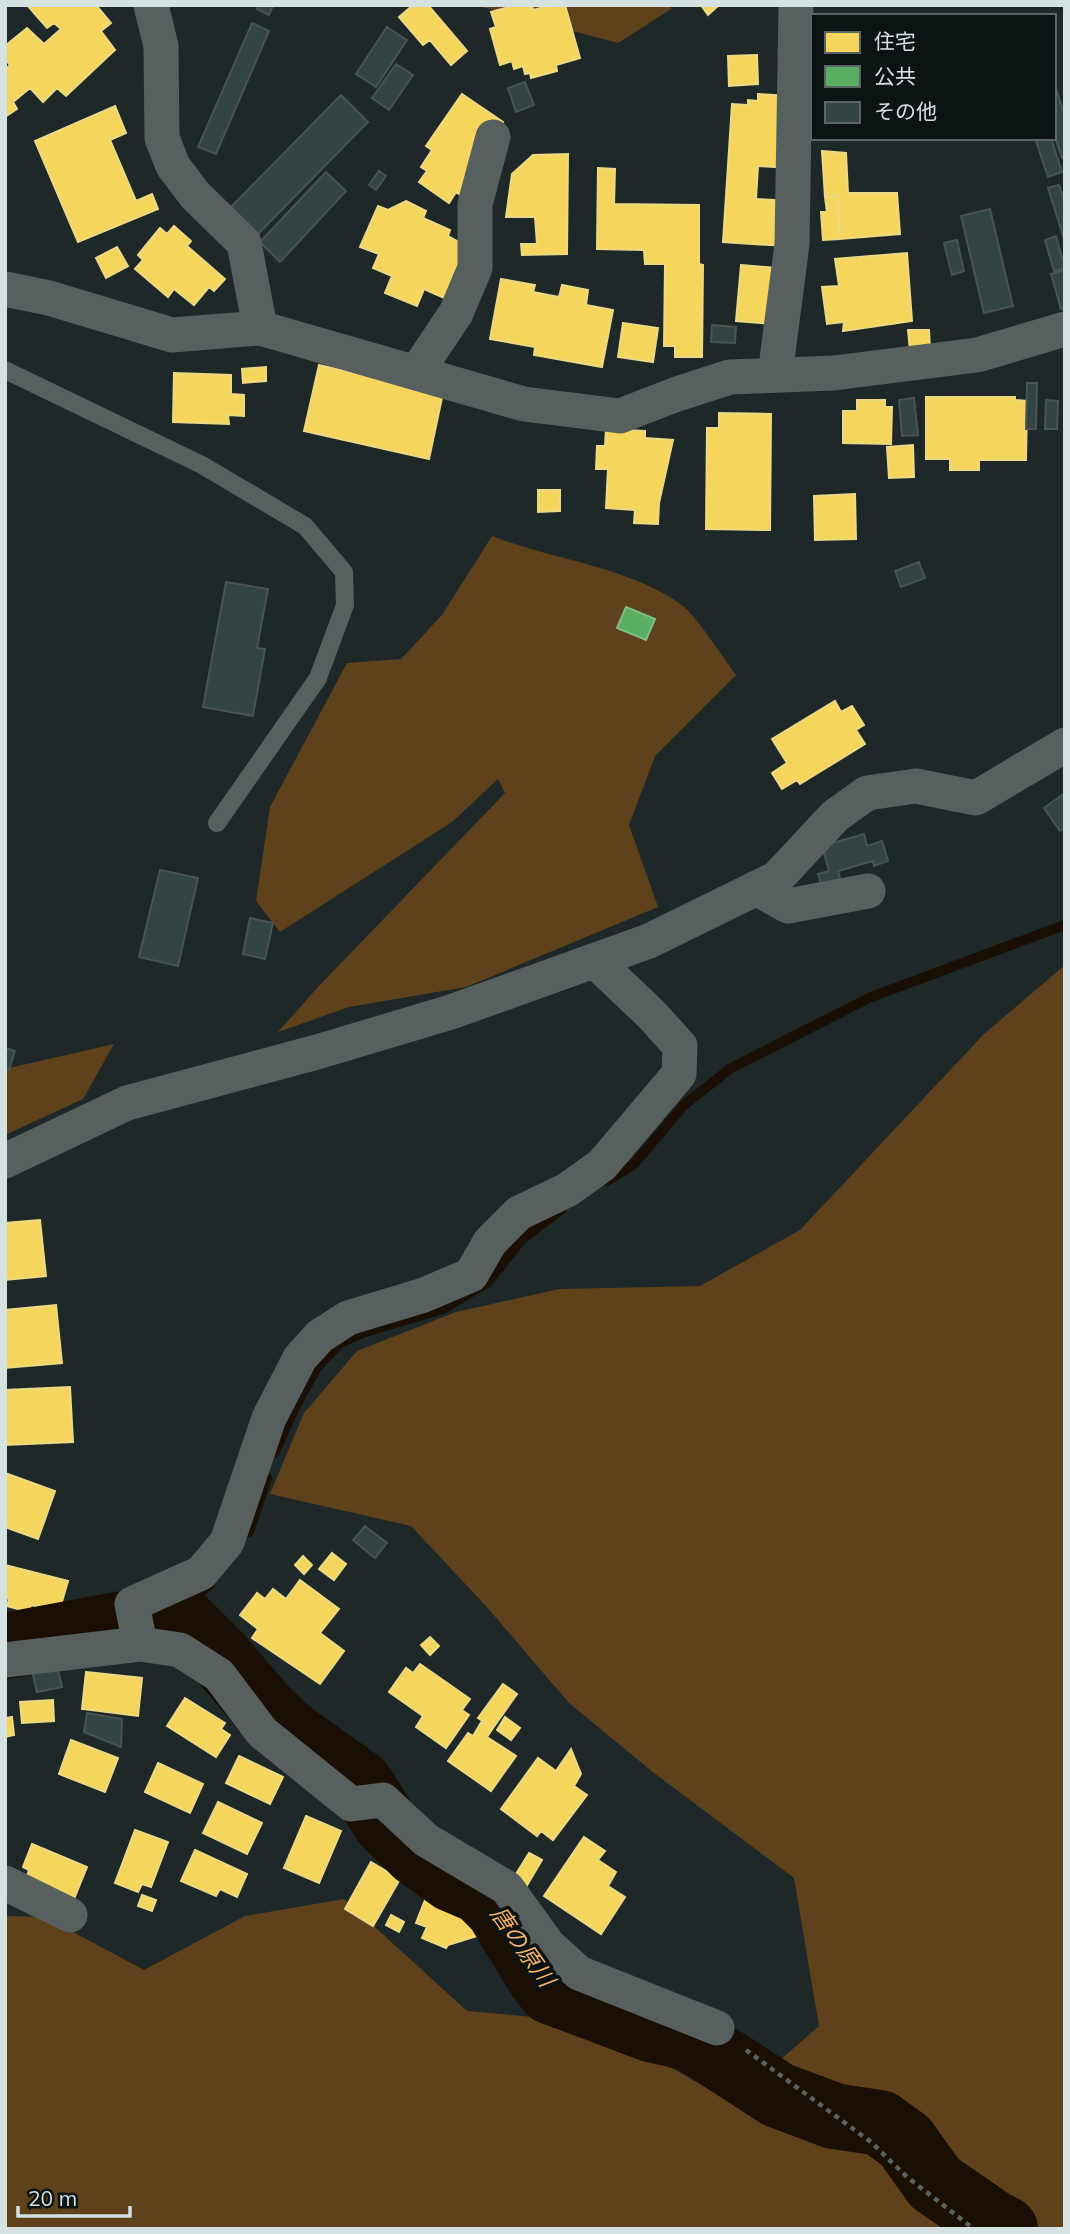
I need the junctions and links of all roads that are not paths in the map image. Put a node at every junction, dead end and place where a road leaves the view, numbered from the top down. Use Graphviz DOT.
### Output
graph roads {
  1 [pos="151,5"];
  2 [pos="796,5"];
  3 [pos="493,138"];
  4 [pos="5,289"];
  5 [pos="260,328"];
  6 [pos="1065,329"];
  7 [pos="5,370"];
  8 [pos="416,373"];
  9 [pos="775,375"];
  10 [pos="1065,745"];
  11 [pos="217,823"];
  12 [pos="756,888"];
  13 [pos="868,891"];
  14 [pos="595,961"];
  15 [pos="5,1161"];
  16 [pos="141,1644"];
  17 [pos="5,1660"];
  18 [pos="5,1883"];
  19 [pos="70,1915"];
  20 [pos="717,2028"];
  1 -- 5 [label="street"];
  2 -- 9 [label="street"];
  3 -- 8 [label="street"];
  4 -- 5 [label="street"];
  5 -- 8 [label="street"];
  6 -- 9 [label="street"];
  7 -- 11 [label="lane"];
  8 -- 9 [label="street"];
  10 -- 12 [label="street"];
  12 -- 13 [label="street"];
  12 -- 14 [label="street"];
  14 -- 15 [label="street"];
  14 -- 16 [label="street"];
  16 -- 17 [label="street"];
  16 -- 20 [label="street"];
  18 -- 19 [label="street"];
}
